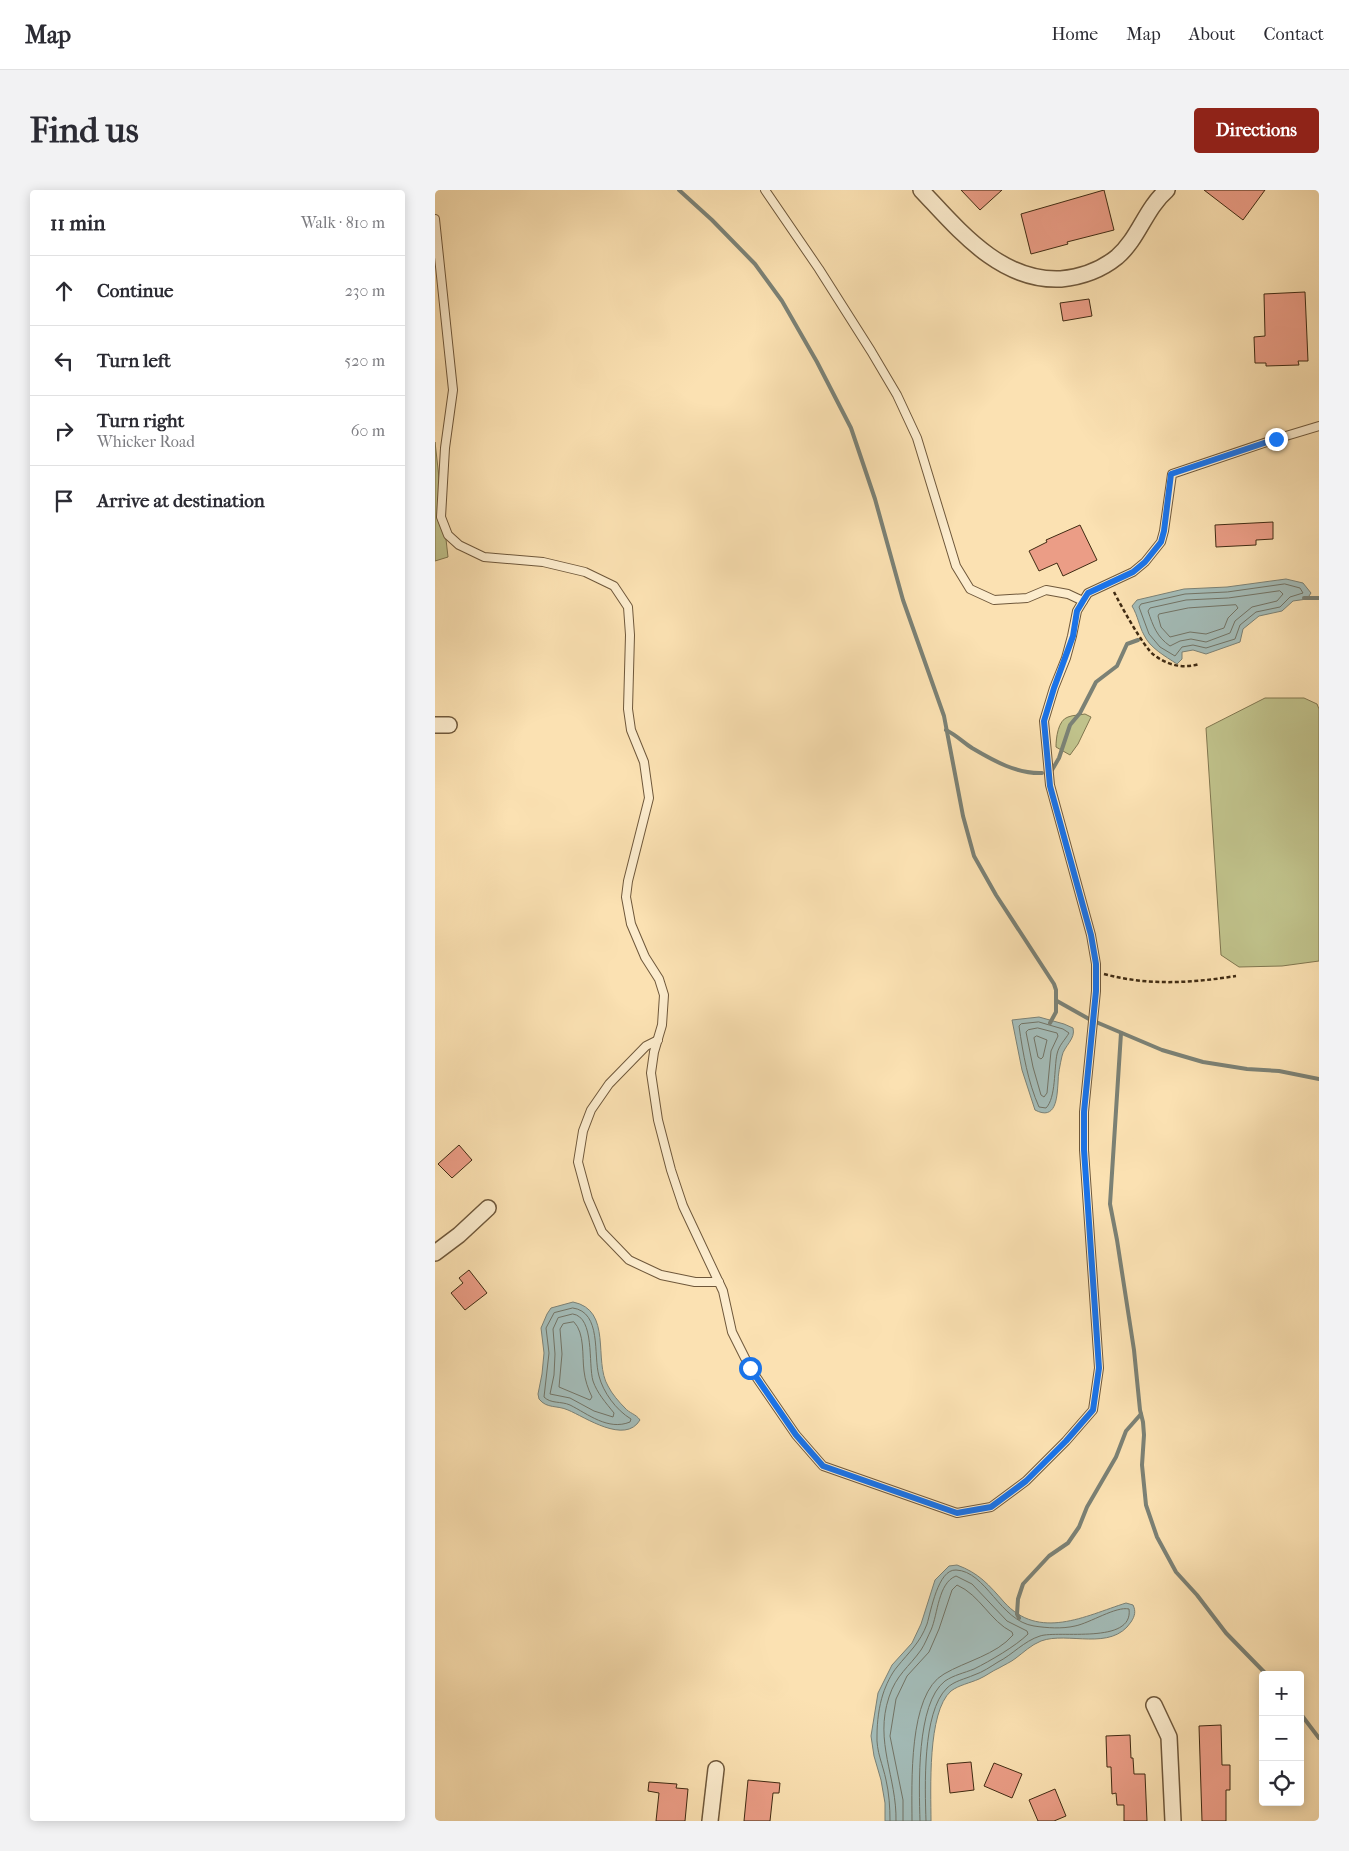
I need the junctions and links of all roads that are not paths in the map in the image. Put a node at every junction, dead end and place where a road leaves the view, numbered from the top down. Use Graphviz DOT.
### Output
graph roads {
  1 [pos="765,190"];
  2 [pos="921,190"];
  3 [pos="1167,190"];
  4 [pos="435,219"];
  5 [pos="1319,426"];
  6 [pos="1083,601"];
  7 [pos="658,1040"];
  8 [pos="488,1208"];
  9 [pos="435,1253"];
  10 [pos="719,1282"];
  11 [pos="1154,1705"];
  12 [pos="716,1769"];
  13 [pos="710,1821"];
  14 [pos="1173,1821"];
  1 -- 6 [label="lane"];
  2 -- 3 [label="street"];
  4 -- 7 [label="lane"];
  5 -- 6 [label="lane"];
  6 -- 10 [label="lane"];
  7 -- 10 [label="lane"];
  7 -- 10 [label="lane"];
  8 -- 9 [label="street"];
  11 -- 14 [label="street"];
  12 -- 13 [label="street"];
}
